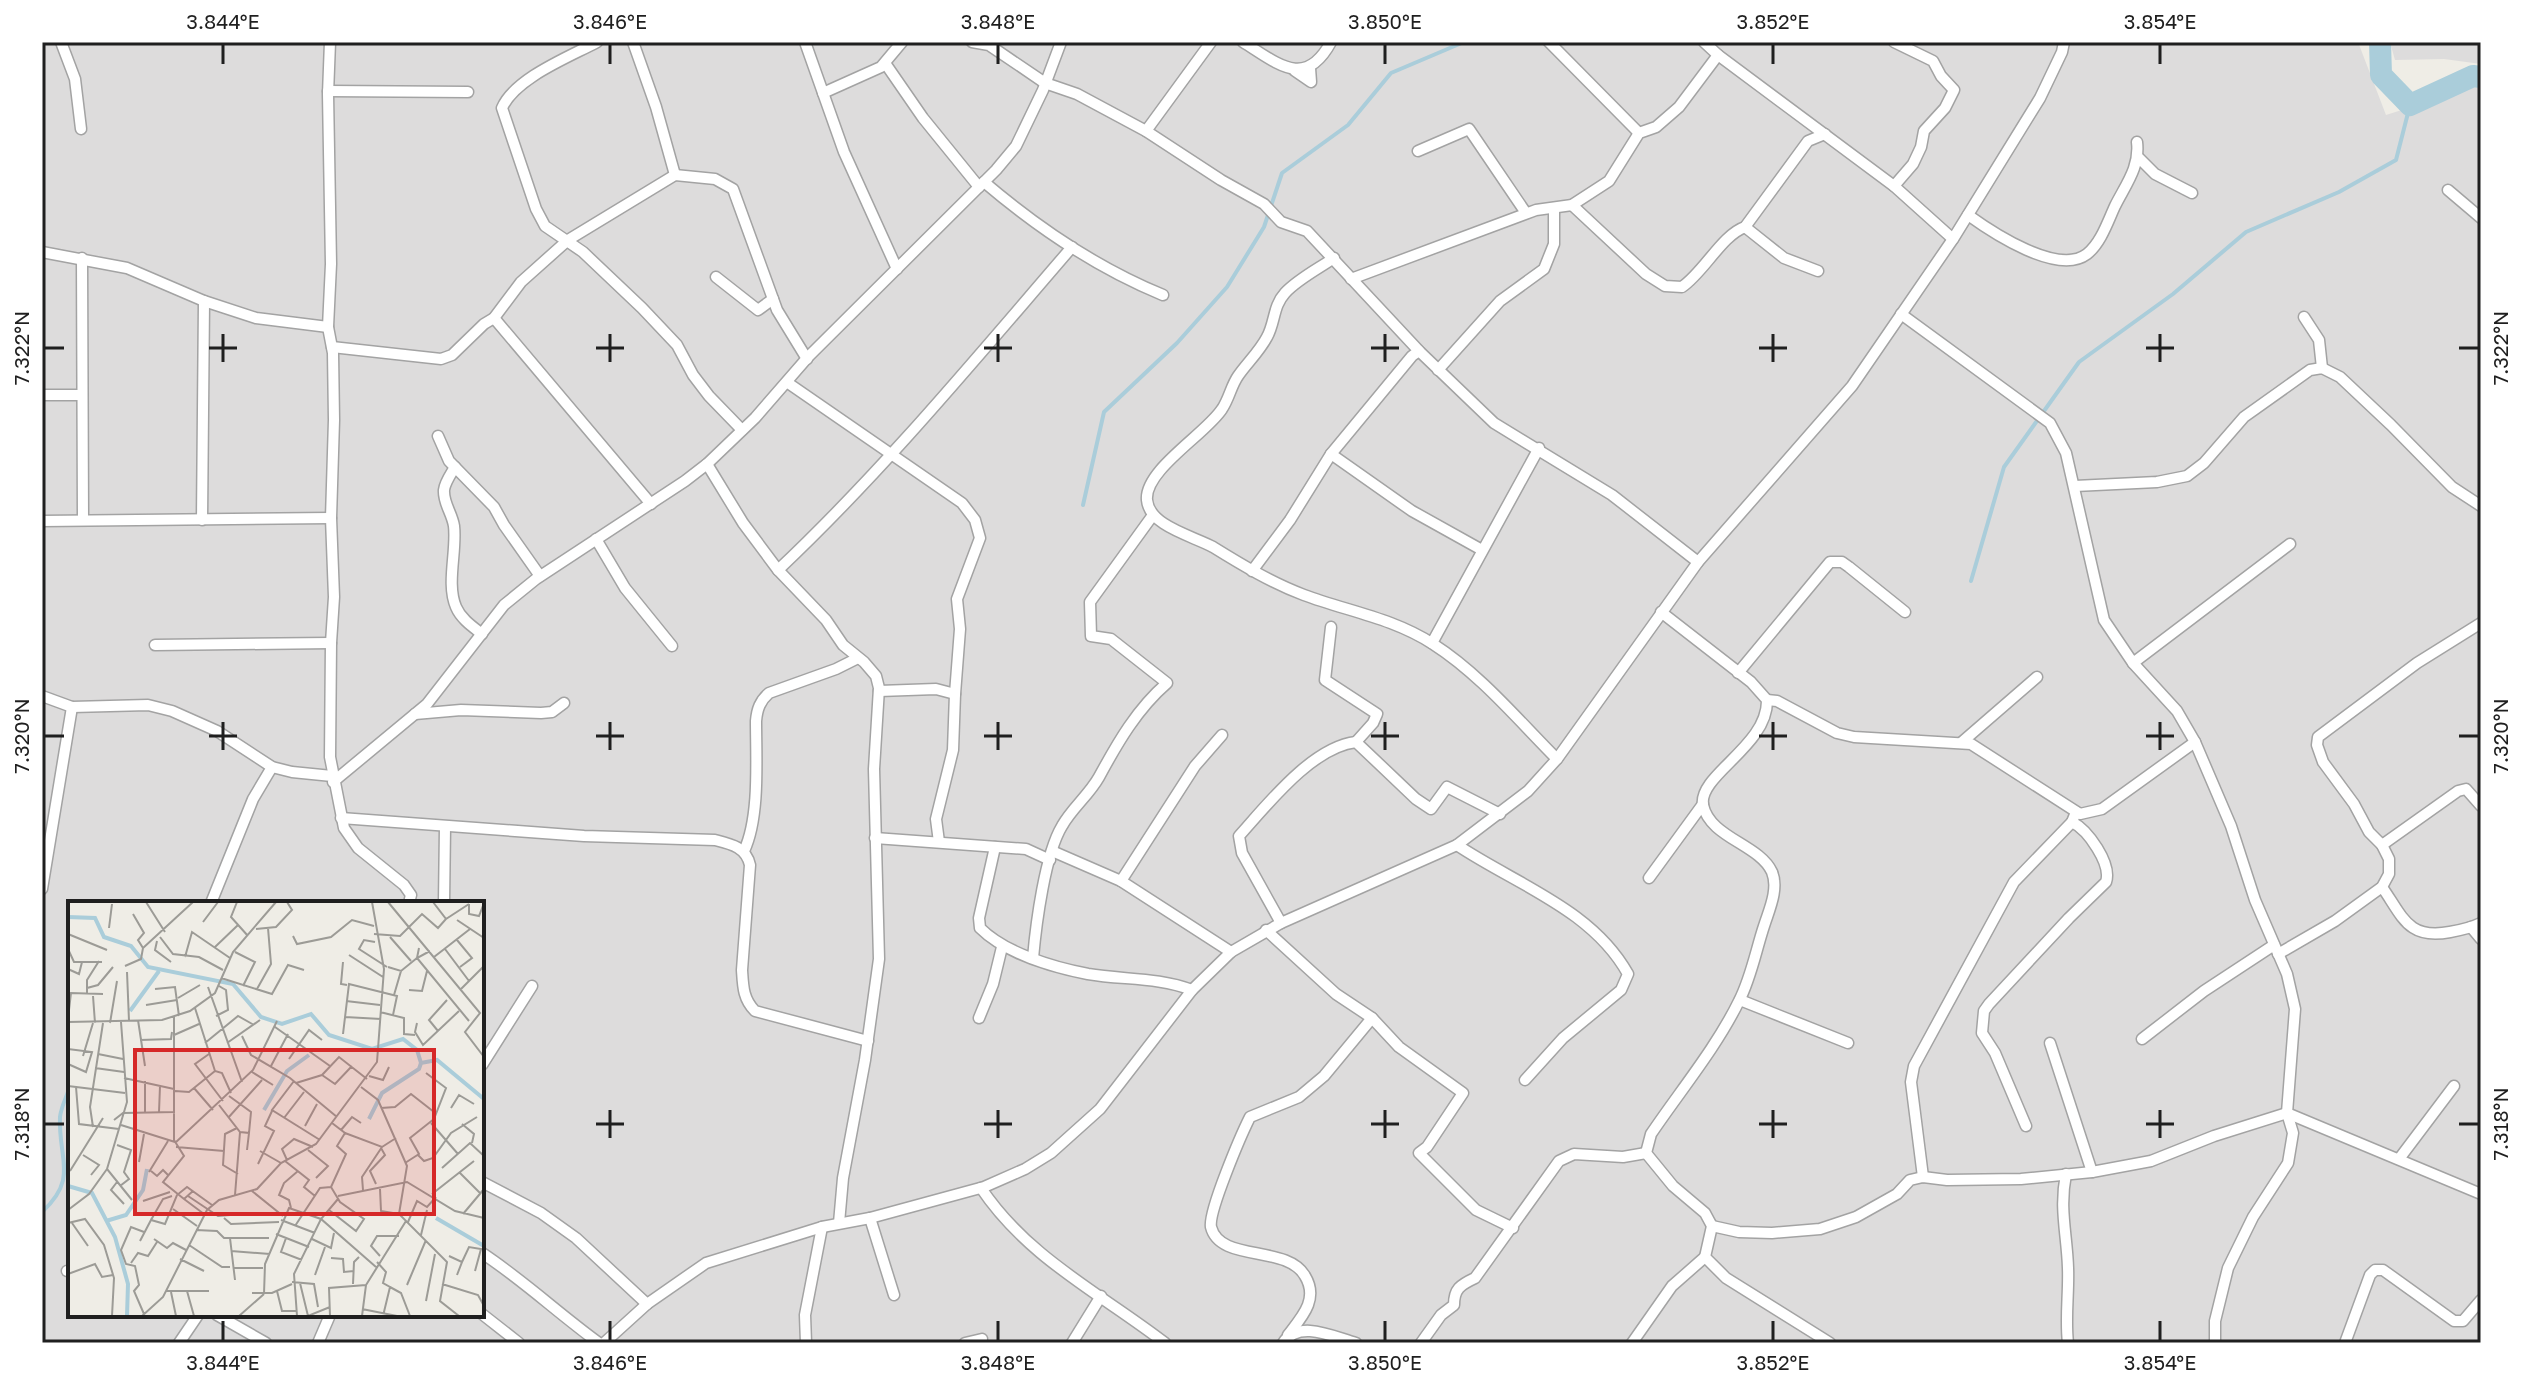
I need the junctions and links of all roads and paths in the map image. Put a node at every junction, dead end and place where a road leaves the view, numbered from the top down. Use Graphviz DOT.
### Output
graph roads {
  1 [pos="61,42"];
  2 [pos="330,42"];
  3 [pos="597,42"];
  4 [pos="805,42"];
  5 [pos="902,42"];
  6 [pos="972,42"];
  7 [pos="1061,42"];
  8 [pos="1211,42"];
  9 [pos="1243,42"];
  10 [pos="1331,42"];
  11 [pos="1549,42"];
  12 [pos="1704,42"];
  13 [pos="1894,42"];
  14 [pos="2064,42"];
  15 [pos="637,44"];
  16 [pos="1718,55"];
  17 [pos="885,63"];
  18 [pos="1045,83"];
  19 [pos="328,91"];
  20 [pos="468,92"];
  21 [pos="823,93"];
  22 [pos="81,129"];
  23 [pos="1146,131"];
  24 [pos="1639,133"];
  25 [pos="1825,134"];
  26 [pos="2137,142"];
  27 [pos="1418,151"];
  28 [pos="2139,158"];
  29 [pos="675,175"];
  30 [pos="982,185"];
  31 [pos="1894,186"];
  32 [pos="2448,190"];
  33 [pos="2192,193"];
  34 [pos="1572,205"];
  35 [pos="1554,208"];
  36 [pos="1526,213"];
  37 [pos="1968,215"];
  38 [pos="2481,218"];
  39 [pos="1745,227"];
  40 [pos="1953,239"];
  41 [pos="568,240"];
  42 [pos="1072,247"];
  43 [pos="42,252"];
  44 [pos="82,258"];
  45 [pos="1334,258"];
  46 [pos="897,269"];
  47 [pos="1818,271"];
  48 [pos="716,277"];
  49 [pos="1351,279"];
  50 [pos="1163,295"];
  51 [pos="773,299"];
  52 [pos="204,301"];
  53 [pos="1901,314"];
  54 [pos="2304,317"];
  55 [pos="494,318"];
  56 [pos="328,327"];
  57 [pos="332,347"];
  58 [pos="1419,351"];
  59 [pos="807,359"];
  60 [pos="2322,368"];
  61 [pos="1438,370"];
  62 [pos="788,383"];
  63 [pos="42,395"];
  64 [pos="82,395"];
  65 [pos="742,430"];
  66 [pos="438,436"];
  67 [pos="1539,448"];
  68 [pos="891,454"];
  69 [pos="1331,454"];
  70 [pos="707,464"];
  71 [pos="455,467"];
  72 [pos="2075,486"];
  73 [pos="651,504"];
  74 [pos="2481,506"];
  75 [pos="1153,515"];
  76 [pos="331,518"];
  77 [pos="83,519"];
  78 [pos="202,520"];
  79 [pos="42,521"];
  80 [pos="596,539"];
  81 [pos="2290,544"];
  82 [pos="1482,550"];
  83 [pos="1698,562"];
  84 [pos="778,570"];
  85 [pos="1252,571"];
  86 [pos="540,576"];
  87 [pos="1661,612"];
  88 [pos="1905,612"];
  89 [pos="2481,623"];
  90 [pos="1331,627"];
  91 [pos="482,634"];
  92 [pos="331,643"];
  93 [pos="1432,643"];
  94 [pos="155,645"];
  95 [pos="672,646"];
  96 [pos="858,658"];
  97 [pos="2133,663"];
  98 [pos="1738,673"];
  99 [pos="2037,677"];
  100 [pos="879,691"];
  101 [pos="955,694"];
  102 [pos="42,696"];
  103 [pos="1767,700"];
  104 [pos="564,703"];
  105 [pos="72,707"];
  106 [pos="415,714"];
  107 [pos="1222,735"];
  108 [pos="1356,742"];
  109 [pos="1962,742"];
  110 [pos="2195,742"];
  111 [pos="1557,759"];
  112 [pos="272,767"];
  113 [pos="332,779"];
  114 [pos="1703,804"];
  115 [pos="2481,806"];
  116 [pos="1500,814"];
  117 [pos="2074,817"];
  118 [pos="341,818"];
  119 [pos="445,827"];
  120 [pos="875,838"];
  121 [pos="939,842"];
  122 [pos="1457,845"];
  123 [pos="2382,845"];
  124 [pos="995,847"];
  125 [pos="744,851"];
  126 [pos="1051,856"];
  127 [pos="1649,878"];
  128 [pos="1121,881"];
  129 [pos="2382,887"];
  130 [pos="42,889"];
  131 [pos="212,901"];
  132 [pos="410,901"];
  133 [pos="444,901"];
  134 [pos="1281,923"];
  135 [pos="2476,925"];
  136 [pos="1266,930"];
  137 [pos="2481,939"];
  138 [pos="1002,947"];
  139 [pos="2276,949"];
  140 [pos="1231,952"];
  141 [pos="1033,958"];
  142 [pos="532,986"];
  143 [pos="1192,990"];
  144 [pos="1740,1000"];
  145 [pos="979,1018"];
  146 [pos="1372,1018"];
  147 [pos="2142,1039"];
  148 [pos="868,1041"];
  149 [pos="1848,1043"];
  150 [pos="2050,1043"];
  151 [pos="484,1062"];
  152 [pos="1525,1080"];
  153 [pos="2454,1086"];
  154 [pos="2287,1113"];
  155 [pos="2026,1126"];
  156 [pos="1646,1153"];
  157 [pos="2399,1159"];
  158 [pos="2092,1172"];
  159 [pos="2066,1174"];
  160 [pos="1923,1177"];
  161 [pos="484,1185"];
  162 [pos="981,1188"];
  163 [pos="2481,1194"];
  164 [pos="870,1218"];
  165 [pos="839,1223"];
  166 [pos="1712,1226"];
  167 [pos="822,1227"];
  168 [pos="1513,1228"];
  169 [pos="484,1254"];
  170 [pos="1705,1257"];
  171 [pos="894,1295"];
  172 [pos="1101,1296"];
  173 [pos="2481,1300"];
  174 [pos="647,1304"];
  175 [pos="1304,1315"];
  176 [pos="484,1316"];
  177 [pos="197,1317"];
  178 [pos="220,1317"];
  179 [pos="329,1317"];
  180 [pos="1311,1331"];
  181 [pos="982,1339"];
  182 [pos="1285,1339"];
  183 [pos="320,1342"];
  184 [pos="179,1343"];
  185 [pos="266,1343"];
  186 [pos="519,1343"];
  187 [pos="601,1343"];
  188 [pos="806,1343"];
  189 [pos="965,1343"];
  190 [pos="1072,1343"];
  191 [pos="1165,1343"];
  192 [pos="1356,1343"];
  193 [pos="1421,1343"];
  194 [pos="1632,1343"];
  195 [pos="1830,1343"];
  196 [pos="2068,1343"];
  197 [pos="2215,1343"];
  198 [pos="2345,1343"];
  1 -- 22 [label="street"];
  2 -- 19 [label="street"];
  3 -- 41 [label="street"];
  4 -- 21 [label="street"];
  5 -- 17 [label="street"];
  6 -- 18 [label="street"];
  7 -- 18 [label="street"];
  8 -- 23 [label="street"];
  9 -- 10 [label="street"];
  11 -- 24 [label="street"];
  12 -- 16 [label="street"];
  13 -- 31 [label="street"];
  14 -- 37 [label="street"];
  15 -- 29 [label="street"];
  16 -- 24 [label="street"];
  16 -- 25 [label="street"];
  17 -- 21 [label="street"];
  17 -- 30 [label="street"];
  18 -- 23 [label="street"];
  18 -- 30 [label="street"];
  19 -- 20 [label="street"];
  19 -- 56 [label="street"];
  21 -- 46 [label="street"];
  23 -- 45 [label="street"];
  24 -- 34 [label="street"];
  25 -- 31 [label="street"];
  25 -- 39 [label="street"];
  26 -- 28 [label="street"];
  27 -- 36 [label="street"];
  28 -- 33 [label="street"];
  28 -- 37 [label="street"];
  29 -- 41 [label="street"];
  29 -- 51 [label="street"];
  30 -- 42 [label="street"];
  30 -- 46 [label="street"];
  31 -- 40 [label="street"];
  32 -- 38 [label="street"];
  34 -- 35 [label="street"];
  34 -- 39 [label="street"];
  35 -- 36 [label="street"];
  35 -- 61 [label="street"];
  36 -- 49 [label="street"];
  37 -- 40 [label="street"];
  39 -- 47 [label="street"];
  40 -- 53 [label="street"];
  41 -- 55 [label="street"];
  41 -- 65 [label="street"];
  42 -- 50 [label="street"];
  42 -- 68 [label="street"];
  43 -- 44 [label="street"];
  44 -- 52 [label="street"];
  44 -- 64 [label="street"];
  45 -- 49 [label="street"];
  45 -- 75 [label="street"];
  46 -- 59 [label="street"];
  48 -- 51 [label="street"];
  49 -- 58 [label="street"];
  51 -- 59 [label="street"];
  52 -- 56 [label="street"];
  52 -- 78 [label="street"];
  53 -- 72 [label="street"];
  53 -- 83 [label="street"];
  54 -- 60 [label="street"];
  55 -- 57 [label="street"];
  55 -- 73 [label="street"];
  56 -- 57 [label="street"];
  57 -- 76 [label="street"];
  58 -- 61 [label="street"];
  58 -- 69 [label="street"];
  59 -- 62 [label="street"];
  60 -- 72 [label="street"];
  60 -- 74 [label="street"];
  61 -- 67 [label="street"];
  62 -- 65 [label="street"];
  62 -- 68 [label="street"];
  63 -- 64 [label="street"];
  64 -- 77 [label="street"];
  65 -- 70 [label="street"];
  66 -- 71 [label="street"];
  67 -- 82 [label="street"];
  67 -- 83 [label="street"];
  68 -- 84 [label="street"];
  68 -- 101 [label="street"];
  69 -- 82 [label="street"];
  69 -- 85 [label="street"];
  70 -- 73 [label="street"];
  70 -- 84 [label="street"];
  71 -- 86 [label="street"];
  71 -- 91 [label="street"];
  72 -- 97 [label="street"];
  73 -- 80 [label="street"];
  75 -- 85 [label="street"];
  75 -- 126 [label="street"];
  76 -- 78 [label="street"];
  76 -- 92 [label="street"];
  77 -- 78 [label="street"];
  77 -- 79 [label="street"];
  80 -- 86 [label="street"];
  80 -- 95 [label="street"];
  81 -- 97 [label="street"];
  82 -- 93 [label="street"];
  83 -- 87 [label="street"];
  84 -- 96 [label="street"];
  85 -- 93 [label="street"];
  86 -- 91 [label="street"];
  87 -- 98 [label="street"];
  87 -- 111 [label="street"];
  88 -- 98 [label="street"];
  89 -- 123 [label="street"];
  90 -- 108 [label="street"];
  91 -- 106 [label="street"];
  92 -- 94 [label="street"];
  92 -- 113 [label="street"];
  93 -- 111 [label="street"];
  96 -- 100 [label="street"];
  96 -- 125 [label="street"];
  97 -- 110 [label="street"];
  98 -- 103 [label="street"];
  99 -- 109 [label="street"];
  100 -- 101 [label="street"];
  100 -- 120 [label="street"];
  101 -- 121 [label="street"];
  102 -- 105 [label="street"];
  103 -- 109 [label="street"];
  103 -- 114 [label="street"];
  104 -- 106 [label="street"];
  105 -- 112 [label="street"];
  105 -- 130 [label="street"];
  106 -- 113 [label="street"];
  107 -- 128 [label="street"];
  108 -- 116 [label="street"];
  108 -- 134 [label="street"];
  109 -- 117 [label="street"];
  110 -- 117 [label="street"];
  110 -- 139 [label="street"];
  111 -- 116 [label="street"];
  112 -- 113 [label="street"];
  112 -- 131 [label="street"];
  113 -- 118 [label="street"];
  114 -- 127 [label="street"];
  114 -- 144 [label="street"];
  115 -- 123 [label="street"];
  116 -- 122 [label="street"];
  117 -- 155 [label="street"];
  117 -- 160 [label="street"];
  118 -- 119 [label="street"];
  118 -- 132 [label="street"];
  119 -- 125 [label="street"];
  119 -- 133 [label="street"];
  120 -- 121 [label="street"];
  120 -- 148 [label="street"];
  121 -- 124 [label="street"];
  122 -- 134 [label="street"];
  122 -- 152 [label="street"];
  123 -- 129 [label="street"];
  124 -- 126 [label="street"];
  124 -- 138 [label="street"];
  125 -- 148 [label="street"];
  126 -- 128 [label="street"];
  126 -- 141 [label="street"];
  128 -- 140 [label="street"];
  129 -- 135 [label="street"];
  129 -- 139 [label="street"];
  134 -- 136 [label="street"];
  135 -- 137 [label="street"];
  136 -- 140 [label="street"];
  136 -- 146 [label="street"];
  138 -- 141 [label="street"];
  138 -- 145 [label="street"];
  139 -- 147 [label="street"];
  139 -- 154 [label="street"];
  140 -- 143 [label="street"];
  141 -- 143 [label="street"];
  142 -- 151 [label="street"];
  143 -- 162 [label="street"];
  144 -- 149 [label="street"];
  144 -- 156 [label="street"];
  146 -- 168 [label="street"];
  146 -- 175 [label="street"];
  148 -- 165 [label="street"];
  150 -- 158 [label="street"];
  153 -- 157 [label="street"];
  154 -- 157 [label="street"];
  154 -- 158 [label="street"];
  154 -- 197 [label="street"];
  156 -- 166 [label="street"];
  156 -- 168 [label="street"];
  157 -- 163 [label="street"];
  158 -- 159 [label="street"];
  159 -- 160 [label="street"];
  159 -- 196 [label="street"];
  160 -- 166 [label="street"];
  161 -- 174 [label="street"];
  162 -- 164 [label="street"];
  162 -- 172 [label="street"];
  164 -- 165 [label="street"];
  164 -- 171 [label="street"];
  165 -- 167 [label="street"];
  166 -- 170 [label="street"];
  167 -- 174 [label="street"];
  167 -- 188 [label="street"];
  168 -- 193 [label="street"];
  169 -- 187 [label="street"];
  170 -- 194 [label="street"];
  170 -- 195 [label="street"];
  172 -- 190 [label="street"];
  172 -- 191 [label="street"];
  173 -- 198 [label="street"];
  174 -- 187 [label="street"];
  175 -- 180 [label="street"];
  175 -- 182 [label="street"];
  176 -- 186 [label="street"];
  177 -- 184 [label="street"];
  178 -- 185 [label="street"];
  179 -- 183 [label="street"];
  180 -- 182 [label="street"];
  180 -- 192 [label="street"];
  181 -- 189 [label="street"];
}
